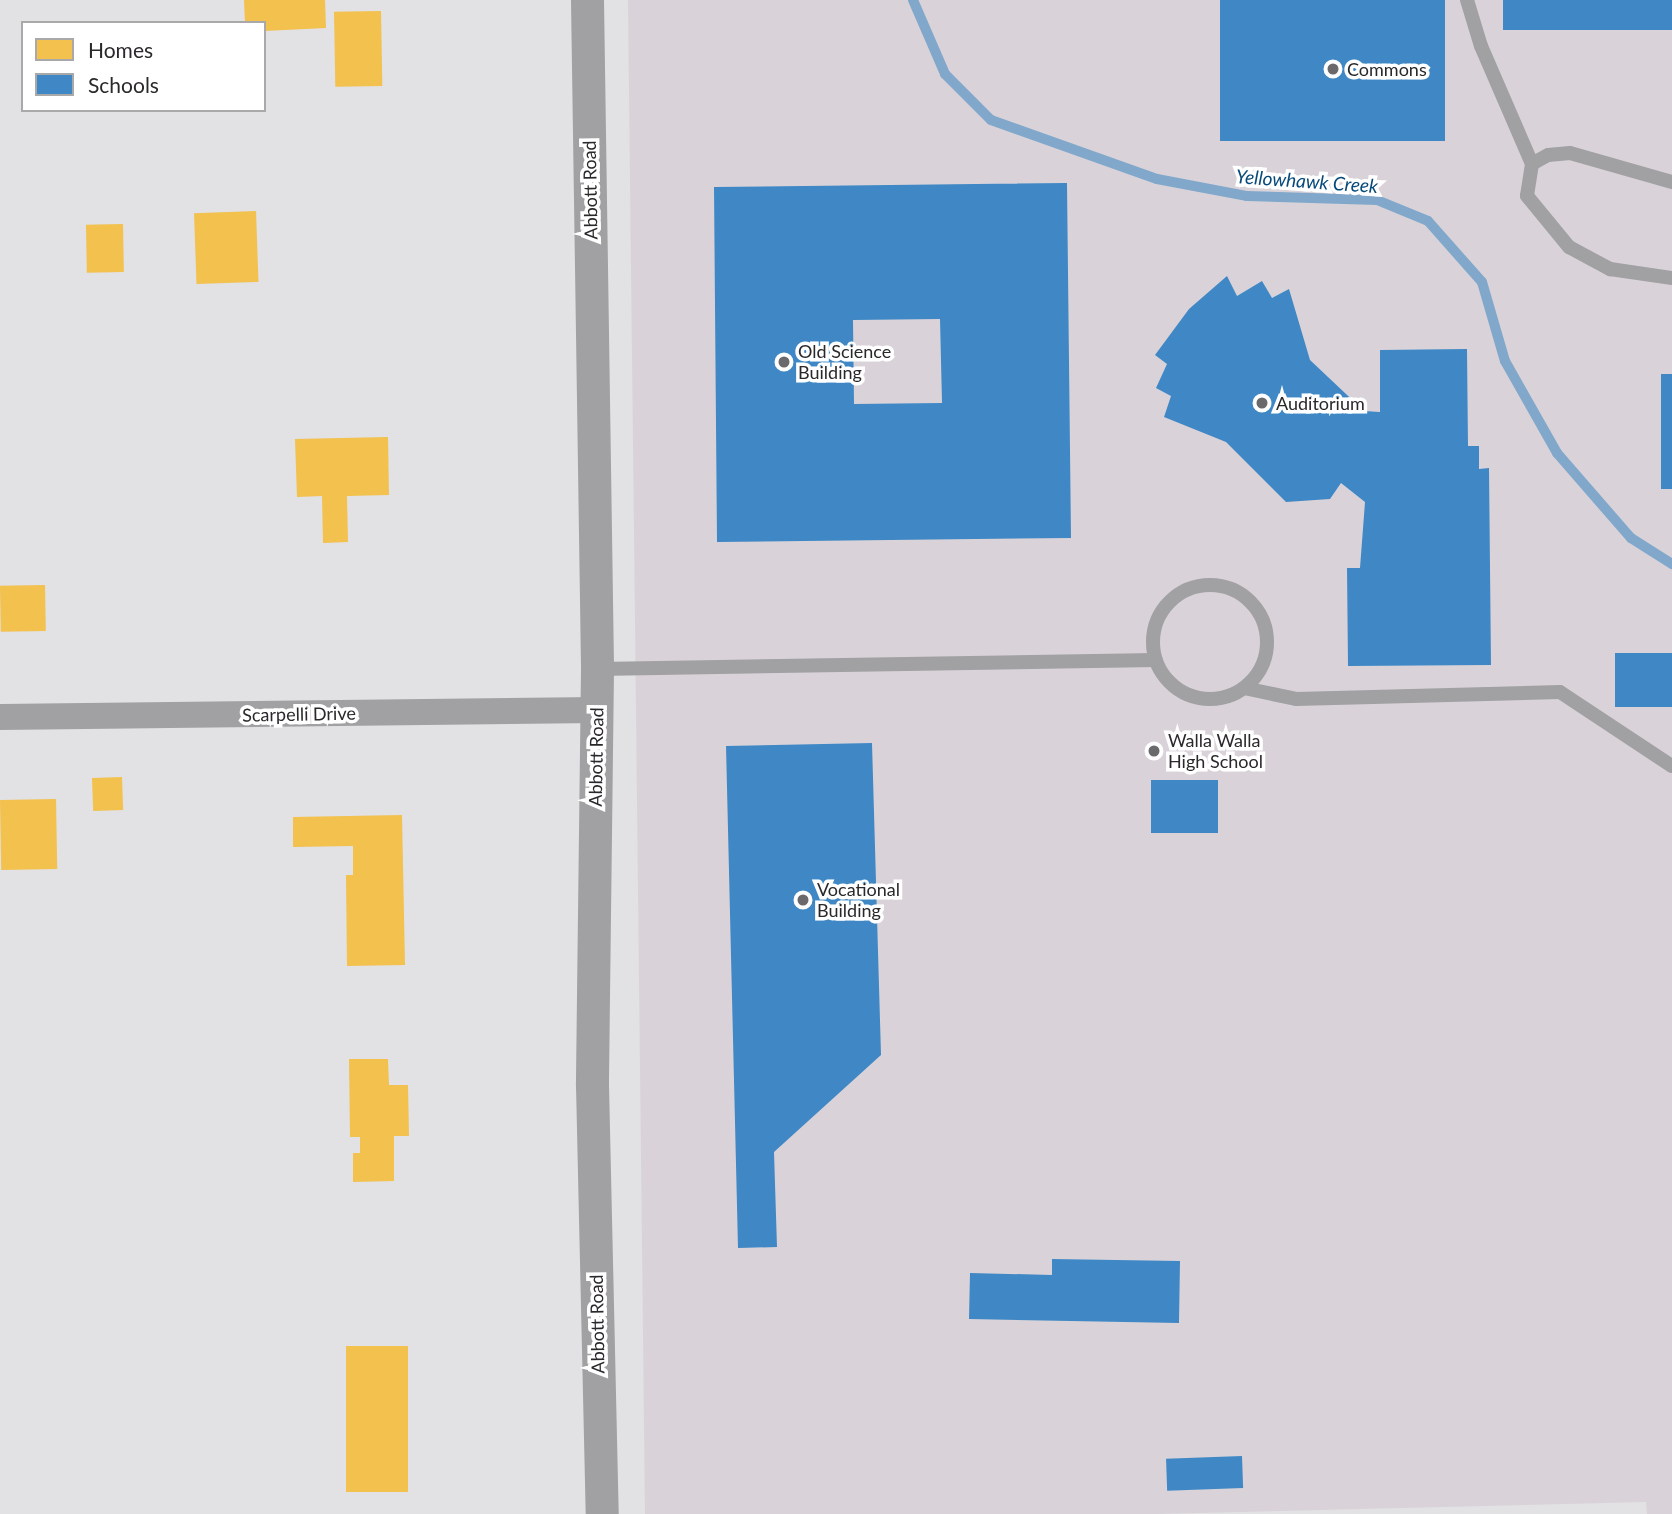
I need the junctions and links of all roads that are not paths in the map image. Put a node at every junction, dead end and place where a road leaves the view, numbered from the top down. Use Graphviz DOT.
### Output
graph roads {
  1 [pos="587,0"];
  2 [pos="1467,0"];
  3 [pos="1532,164"];
  4 [pos="1672,182"];
  5 [pos="1672,278"];
  6 [pos="1156,660"];
  7 [pos="597,669"];
  8 [pos="1244,688"];
  9 [pos="597,710"];
  10 [pos="0,718"];
  11 [pos="1672,766"];
  12 [pos="602,1514"];
  1 -- 7 [label="street, Abbott Road"];
  2 -- 3 [label="lane"];
  3 -- 4 [label="lane"];
  3 -- 5 [label="lane"];
  6 -- 7 [label="lane"];
  6 -- 8 [label="lane"];
  6 -- 8 [label="lane"];
  7 -- 9 [label="street, Abbott Road"];
  8 -- 11 [label="lane"];
  9 -- 10 [label="street, Scarpelli Drive"];
  9 -- 12 [label="street, Abbott Road"];
}
